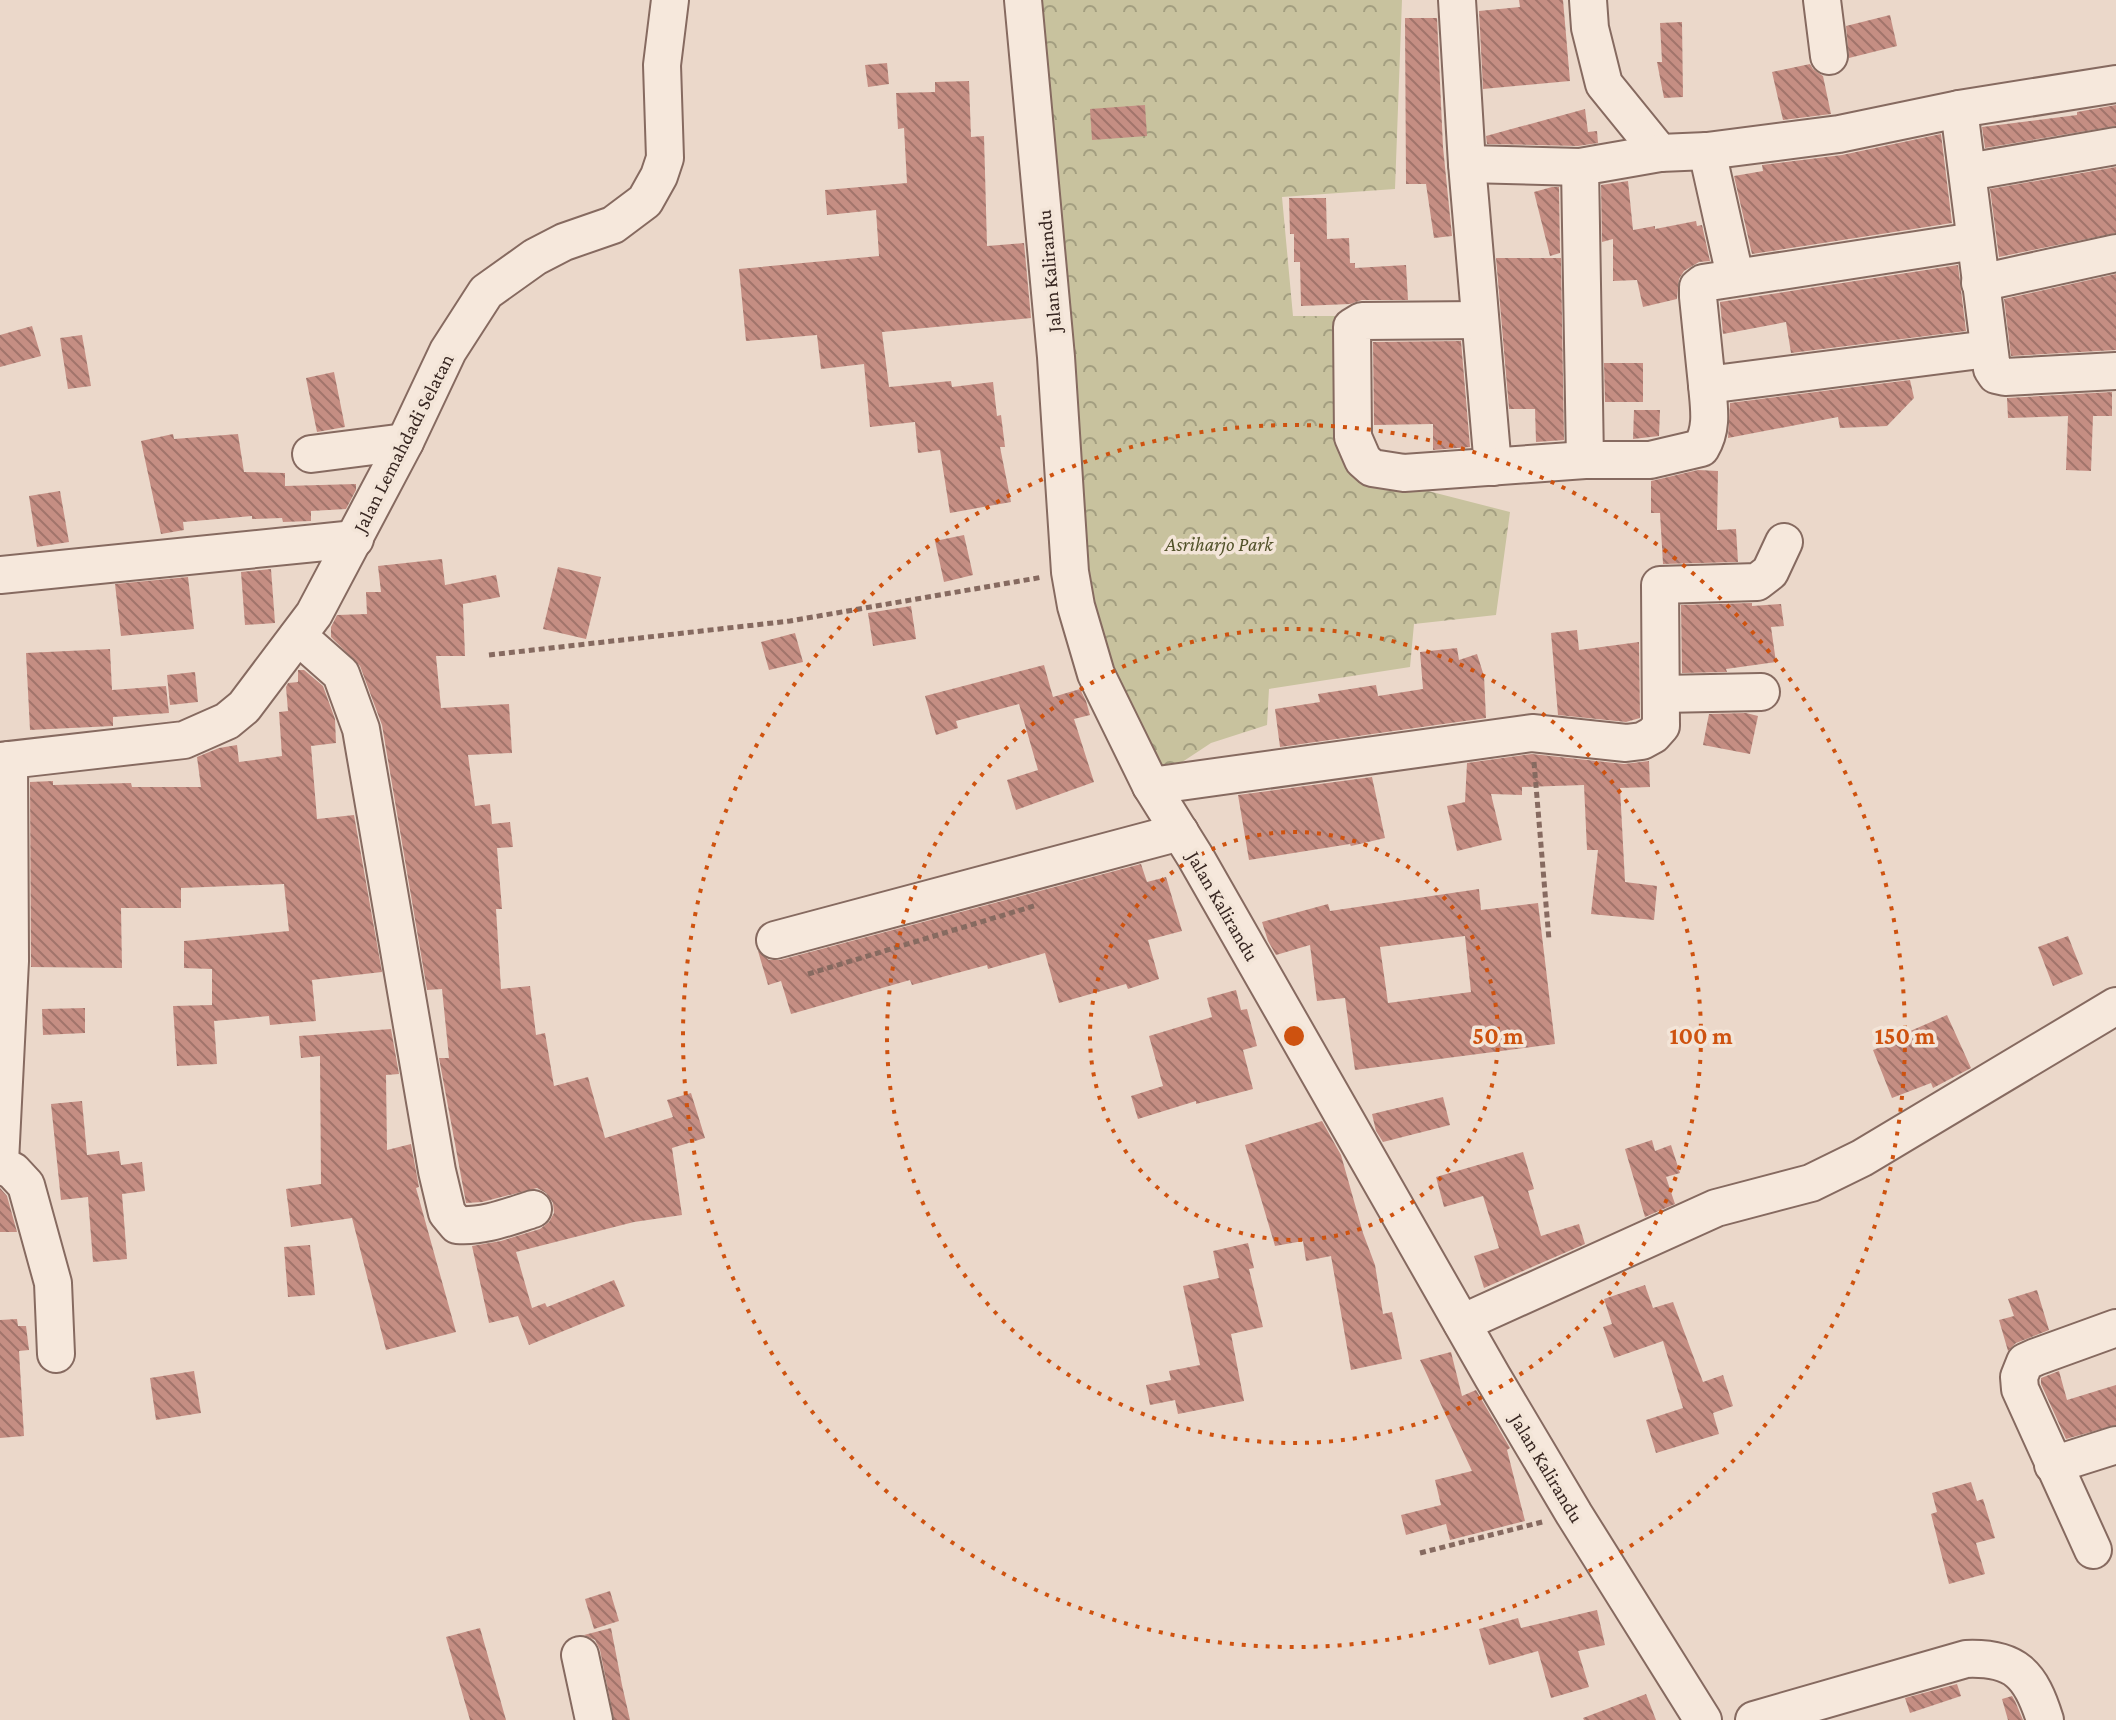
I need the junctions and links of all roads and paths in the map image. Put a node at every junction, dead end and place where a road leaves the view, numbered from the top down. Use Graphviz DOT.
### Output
graph roads {
  1 [pos="670,0"];
  2 [pos="1023,0"];
  3 [pos="1457,0"];
  4 [pos="1588,0"];
  5 [pos="1822,0"];
  6 [pos="1829,56"];
  7 [pos="2116,84"];
  8 [pos="1959,109"];
  9 [pos="2116,146"];
  10 [pos="1707,151"];
  11 [pos="1660,153"];
  12 [pos="1467,164"];
  13 [pos="1580,167"];
  14 [pos="1968,172"];
  15 [pos="1975,241"];
  16 [pos="2116,253"];
  17 [pos="1735,276"];
  18 [pos="1980,283"];
  19 [pos="1480,320"];
  20 [pos="1988,349"];
  21 [pos="2116,371"];
  22 [pos="1707,385"];
  23 [pos="405,442"];
  24 [pos="311,454"];
  25 [pos="1585,460"];
  26 [pos="1493,467"];
  27 [pos="355,539"];
  28 [pos="1784,542"];
  29 [pos="1070,572"];
  30 [pos="0,575"];
  31 [pos="298,636"];
  32 [pos="489,655"];
  33 [pos="1761,692"];
  34 [pos="1662,694"];
  35 [pos="1532,733"];
  36 [pos="5,760"];
  37 [pos="1151,786"];
  38 [pos="1180,832"];
  39 [pos="1047,903"];
  40 [pos="775,940"];
  41 [pos="1549,940"];
  42 [pos="808,974"];
  43 [pos="2116,1006"];
  44 [pos="0,1163"];
  45 [pos="533,1209"];
  46 [pos="1462,1323"];
  47 [pos="2116,1328"];
  48 [pos="56,1354"];
  49 [pos="2116,1445"];
  50 [pos="2053,1465"];
  51 [pos="1574,1514"];
  52 [pos="2093,1550"];
  53 [pos="1420,1553"];
  54 [pos="580,1655"];
  55 [pos="594,1720"];
  56 [pos="1703,1720"];
  57 [pos="1754,1720"];
  58 [pos="2045,1720"];
  1 -- 23 [label="street, Jalan Lemahdadi Selatan"];
  2 -- 29 [label="street, Jalan Kalirandu"];
  3 -- 12 [label="street"];
  4 -- 11 [label="street"];
  5 -- 6 [label="street"];
  7 -- 8 [label="street"];
  8 -- 10 [label="street"];
  8 -- 14 [label="street"];
  9 -- 14 [label="street"];
  10 -- 11 [label="street"];
  10 -- 17 [label="street"];
  11 -- 13 [label="street"];
  12 -- 13 [label="street"];
  12 -- 19 [label="street"];
  13 -- 25 [label="street"];
  14 -- 15 [label="street"];
  15 -- 17 [label="street"];
  15 -- 18 [label="street"];
  16 -- 18 [label="street"];
  17 -- 22 [label="street"];
  18 -- 20 [label="street"];
  19 -- 26 [label="street"];
  19 -- 26 [label="street"];
  20 -- 21 [label="street"];
  20 -- 22 [label="street"];
  22 -- 25 [label="street"];
  23 -- 24 [label="street"];
  23 -- 27 [label="street, Jalan Lemahdadi Selatan"];
  25 -- 26 [label="street"];
  27 -- 30 [label="street"];
  27 -- 31 [label="street, Jalan Lemahdadi Selatan"];
  28 -- 34 [label="street"];
  29 -- 32 [label="path"];
  29 -- 37 [label="street, Jalan Kalirandu"];
  31 -- 36 [label="street, Jalan Lemahdadi Selatan"];
  31 -- 45 [label="street"];
  33 -- 34 [label="street"];
  34 -- 35 [label="street"];
  35 -- 37 [label="street"];
  35 -- 41 [label="path"];
  36 -- 44 [label="street"];
  37 -- 38 [label="street, Jalan Kalirandu"];
  38 -- 40 [label="street"];
  38 -- 46 [label="street, Jalan Kalirandu"];
  39 -- 42 [label="path"];
  43 -- 46 [label="street"];
  44 -- 48 [label="street"];
  46 -- 51 [label="street, Jalan Kalirandu"];
  47 -- 50 [label="street"];
  49 -- 50 [label="street"];
  50 -- 52 [label="street"];
  51 -- 53 [label="path"];
  51 -- 56 [label="street, Jalan Kalirandu"];
  54 -- 55 [label="street"];
  57 -- 58 [label="street"];
}
